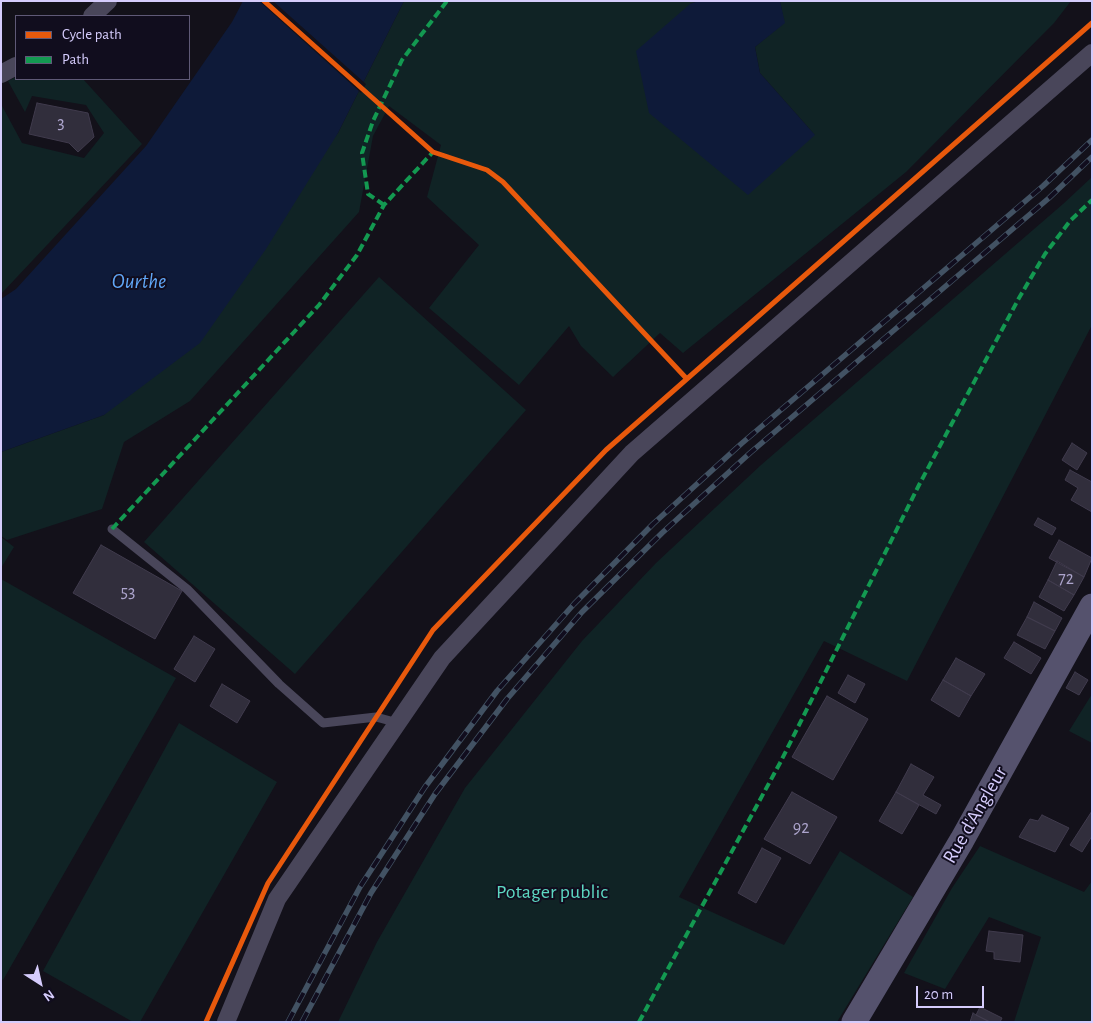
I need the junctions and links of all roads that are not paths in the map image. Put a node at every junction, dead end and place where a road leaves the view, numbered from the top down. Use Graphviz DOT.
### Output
graph roads {
  1 [pos="108,1"];
  2 [pos="93,15"];
  3 [pos="1092,53"];
  4 [pos="15,67"];
  5 [pos="1,74"];
  6 [pos="112,529"];
  7 [pos="1092,606"];
  8 [pos="398,723"];
  9 [pos="226,1022"];
  10 [pos="854,1022"];
  1 -- 2 [label="street"];
  3 -- 8 [label="street"];
  4 -- 5 [label="street"];
  6 -- 8 [label="lane"];
  7 -- 10 [label="main road, Rue d'Angleur"];
  8 -- 9 [label="street"];
}
